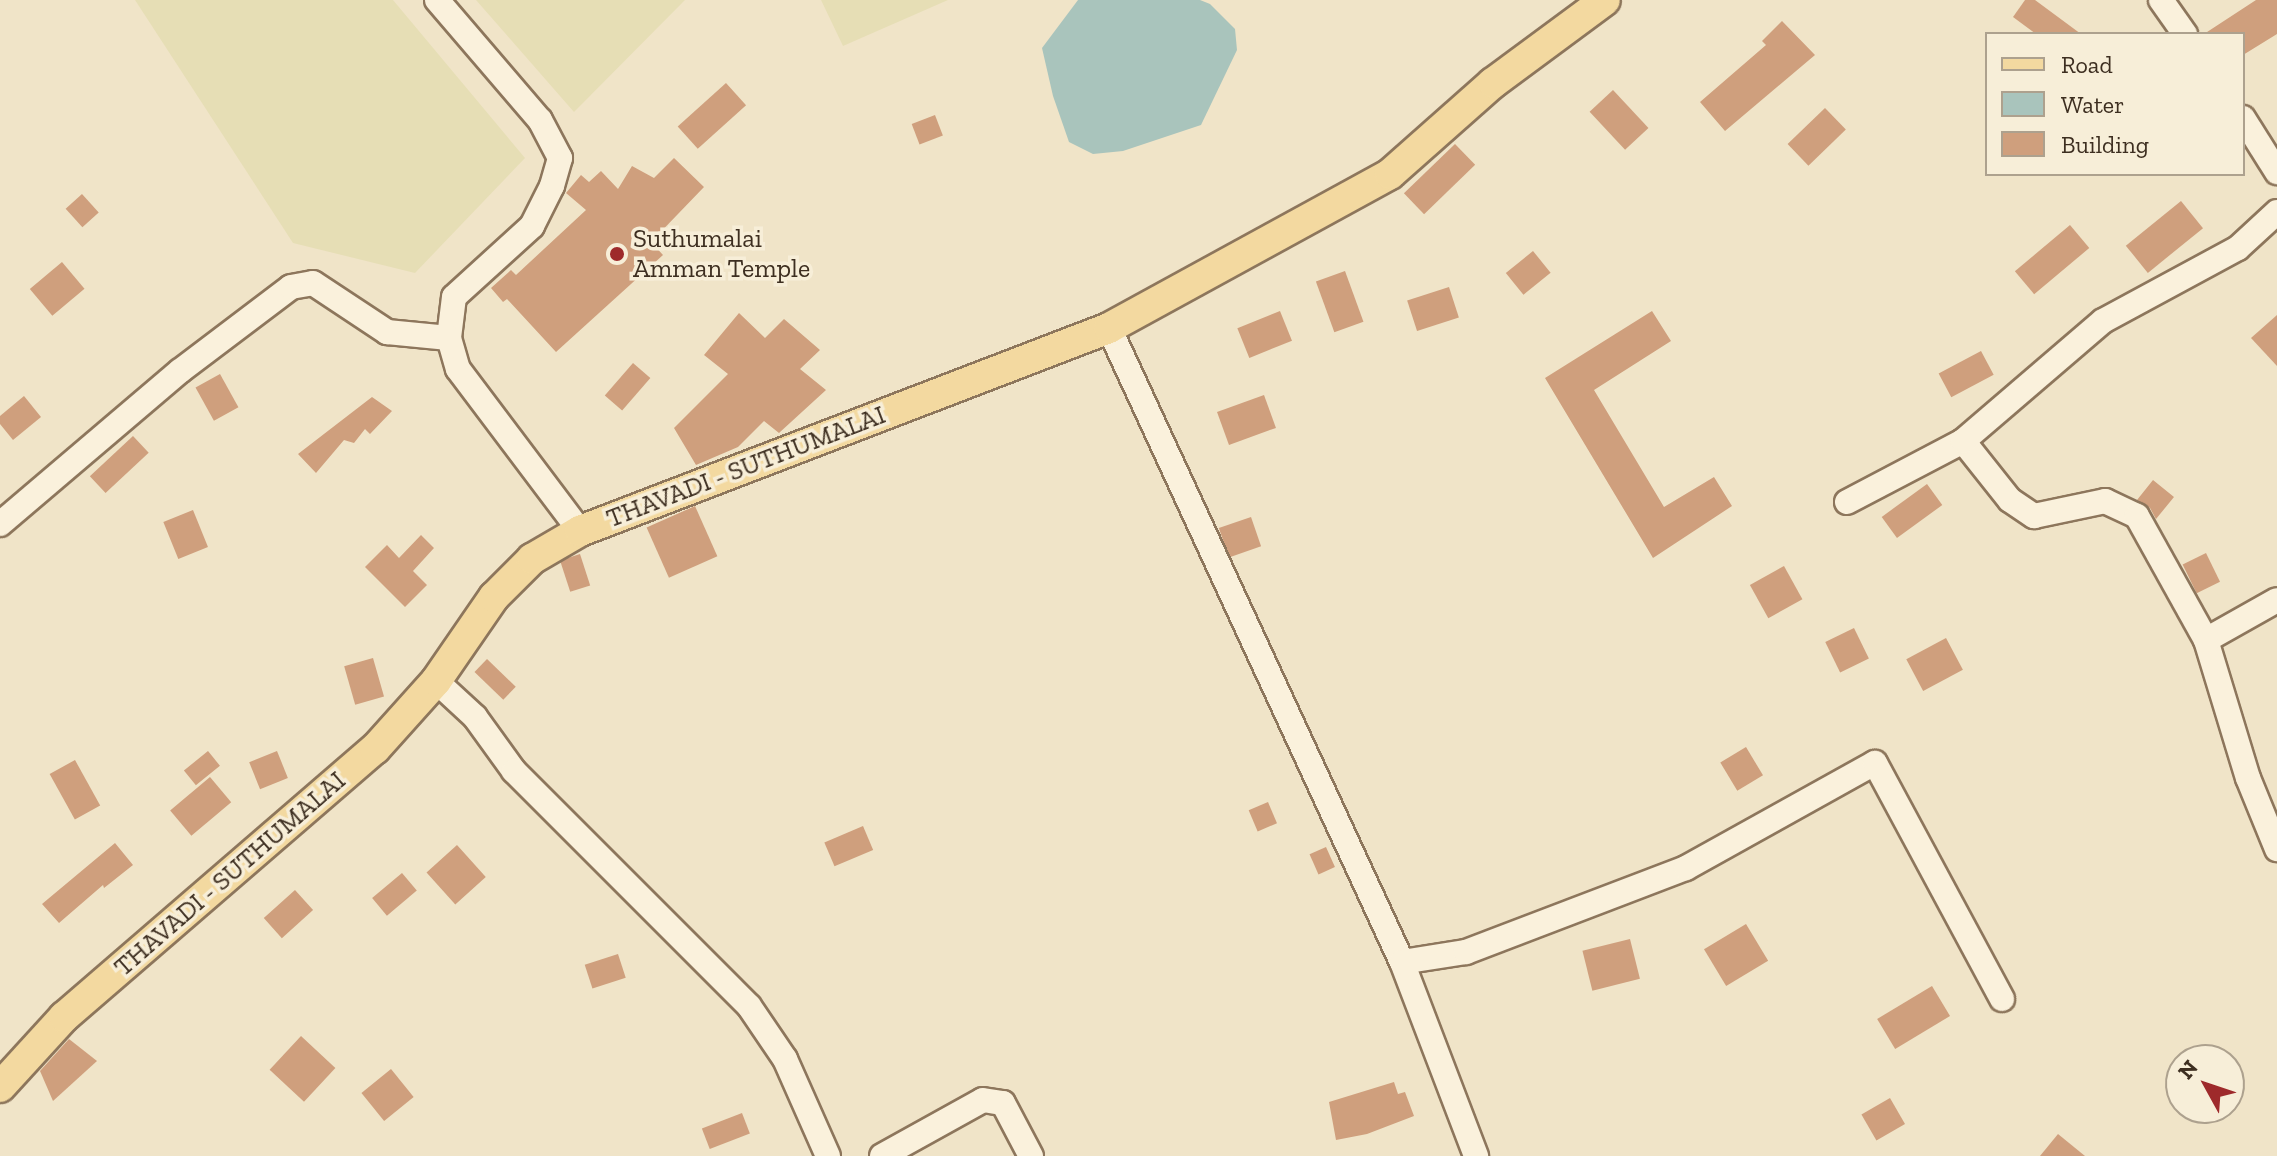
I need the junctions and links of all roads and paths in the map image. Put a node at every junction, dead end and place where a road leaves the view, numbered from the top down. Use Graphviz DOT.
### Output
graph roads {
  1 [pos="437,0"];
  2 [pos="1605,0"];
  3 [pos="2161,0"];
  4 [pos="2184,32"];
  5 [pos="2245,121"];
  6 [pos="2277,172"];
  7 [pos="2277,212"];
  8 [pos="1109,328"];
  9 [pos="449,338"];
  10 [pos="1963,441"];
  11 [pos="1847,502"];
  12 [pos="0,524"];
  13 [pos="580,531"];
  14 [pos="2277,600"];
  15 [pos="2206,640"];
  16 [pos="436,681"];
  17 [pos="2277,849"];
  18 [pos="1402,962"];
  19 [pos="2002,999"];
  20 [pos="0,1087"];
  21 [pos="828,1156"];
  22 [pos="882,1156"];
  23 [pos="1031,1156"];
  24 [pos="1476,1156"];
  1 -- 9 [label="street"];
  2 -- 8 [label="main road, THAVADI - SUTHUMALAI"];
  3 -- 4 [label="street"];
  5 -- 6 [label="street"];
  7 -- 10 [label="street"];
  8 -- 13 [label="main road, THAVADI - SUTHUMALAI"];
  8 -- 18 [label="street"];
  9 -- 12 [label="street"];
  9 -- 13 [label="street"];
  10 -- 11 [label="street"];
  10 -- 15 [label="street"];
  13 -- 16 [label="main road, THAVADI - SUTHUMALAI"];
  14 -- 15 [label="street"];
  15 -- 17 [label="street"];
  16 -- 20 [label="main road, THAVADI - SUTHUMALAI"];
  16 -- 21 [label="street"];
  18 -- 19 [label="street"];
  18 -- 24 [label="street"];
  22 -- 23 [label="street"];
}
